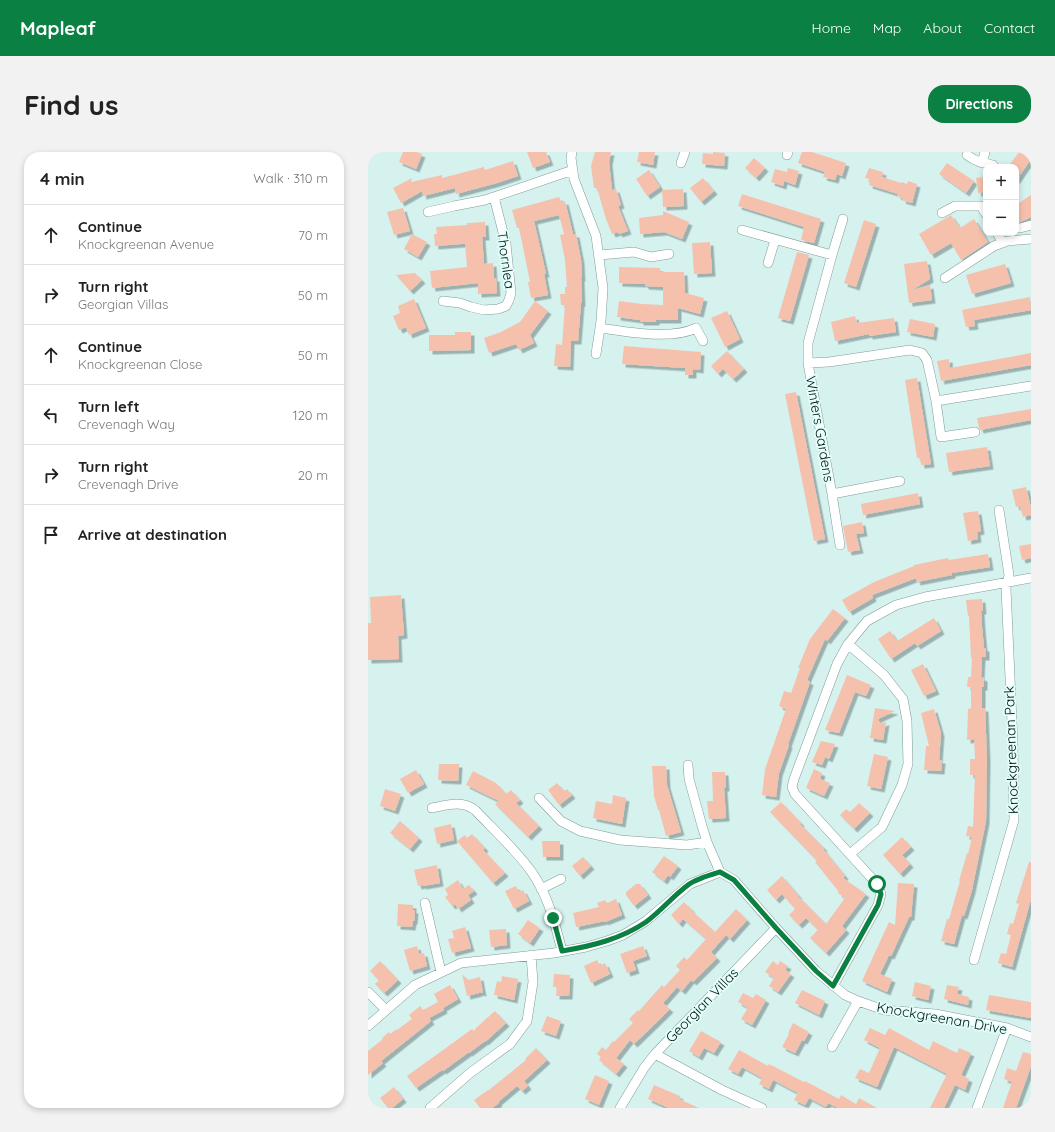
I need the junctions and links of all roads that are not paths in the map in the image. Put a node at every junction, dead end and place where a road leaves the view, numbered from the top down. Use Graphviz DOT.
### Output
graph roads {
  1 [pos="572,152"];
  2 [pos="684,152"];
  3 [pos="985,152"];
  4 [pos="967,155"];
  5 [pos="681,163"];
  6 [pos="982,163"];
  7 [pos="993,164"];
  8 [pos="573,170"];
  9 [pos="494,197"];
  10 [pos="983,209"];
  11 [pos="428,212"];
  12 [pos="942,213"];
  13 [pos="843,219"];
  14 [pos="1031,225"];
  15 [pos="1020,228"];
  16 [pos="742,230"];
  17 [pos="998,236"];
  18 [pos="1031,239"];
  19 [pos="775,240"];
  20 [pos="1002,243"];
  21 [pos="669,254"];
  22 [pos="599,255"];
  23 [pos="832,255"];
  24 [pos="768,263"];
  25 [pos="945,278"];
  26 [pos="442,301"];
  27 [pos="600,328"];
  28 [pos="704,341"];
  29 [pos="596,354"];
  30 [pos="808,363"];
  31 [pos="1031,386"];
  32 [pos="936,401"];
  33 [pos="975,432"];
  34 [pos="900,481"];
  35 [pos="832,494"];
  36 [pos="999,510"];
  37 [pos="840,545"];
  38 [pos="1031,578"];
  39 [pos="1008,582"];
  40 [pos="848,644"];
  41 [pos="688,765"];
  42 [pos="539,798"];
  43 [pos="432,808"];
  44 [pos="707,842"];
  45 [pos="850,854"];
  46 [pos="720,872"];
  47 [pos="561,879"];
  48 [pos="541,889"];
  49 [pos="425,903"];
  50 [pos="776,928"];
  51 [pos="562,951"];
  52 [pos="531,955"];
  53 [pos="974,960"];
  54 [pos="441,972"];
  55 [pos="833,986"];
  56 [pos="368,992"];
  57 [pos="858,1000"];
  58 [pos="386,1010"];
  59 [pos="368,1026"];
  60 [pos="1007,1028"];
  61 [pos="1031,1036"];
  62 [pos="832,1047"];
  63 [pos="655,1054"];
  64 [pos="430,1108"];
  65 [pos="620,1108"];
  66 [pos="762,1108"];
  67 [pos="978,1108"];
  1 -- 8 [label="street"];
  2 -- 5 [label="street"];
  3 -- 6 [label="street"];
  4 -- 6 [label="street"];
  6 -- 7 [label="street"];
  8 -- 9 [label="street"];
  8 -- 22 [label="street"];
  9 -- 11 [label="street"];
  9 -- 26 [label="street, Thornlea"];
  10 -- 12 [label="street"];
  13 -- 23 [label="street, Winters Gardens"];
  14 -- 15 [label="street"];
  16 -- 19 [label="street"];
  17 -- 20 [label="street"];
  18 -- 20 [label="street"];
  19 -- 23 [label="street"];
  19 -- 24 [label="street"];
  20 -- 25 [label="street"];
  21 -- 22 [label="street"];
  22 -- 27 [label="street"];
  23 -- 30 [label="street, Winters Gardens"];
  27 -- 28 [label="street"];
  27 -- 29 [label="street"];
  30 -- 32 [label="street, Winters Gardens"];
  30 -- 35 [label="street, Winters Gardens"];
  31 -- 32 [label="street"];
  32 -- 33 [label="street"];
  34 -- 35 [label="street, Winters Gardens"];
  35 -- 37 [label="street, Winters Gardens"];
  36 -- 39 [label="street, Knockgreenan Park"];
  38 -- 39 [label="street"];
  39 -- 40 [label="street"];
  39 -- 53 [label="street, Knockgreenan Park"];
  40 -- 45 [label="street"];
  40 -- 45 [label="street"];
  41 -- 44 [label="street"];
  42 -- 44 [label="street"];
  43 -- 48 [label="street"];
  44 -- 46 [label="street"];
  45 -- 55 [label="street"];
  46 -- 50 [label="street"];
  46 -- 51 [label="street"];
  47 -- 48 [label="street"];
  48 -- 51 [label="street"];
  49 -- 54 [label="street"];
  50 -- 55 [label="street"];
  50 -- 63 [label="street, Georgian Villas"];
  51 -- 52 [label="street"];
  52 -- 54 [label="street"];
  52 -- 64 [label="street"];
  54 -- 58 [label="street"];
  55 -- 57 [label="street, Knockgreenan Drive"];
  56 -- 58 [label="street"];
  57 -- 60 [label="street, Knockgreenan Drive"];
  57 -- 62 [label="street"];
  58 -- 59 [label="street"];
  60 -- 61 [label="street, Knockgreenan Drive"];
  60 -- 67 [label="street"];
  63 -- 65 [label="street"];
  63 -- 66 [label="street, Georgian Villas"];
}
